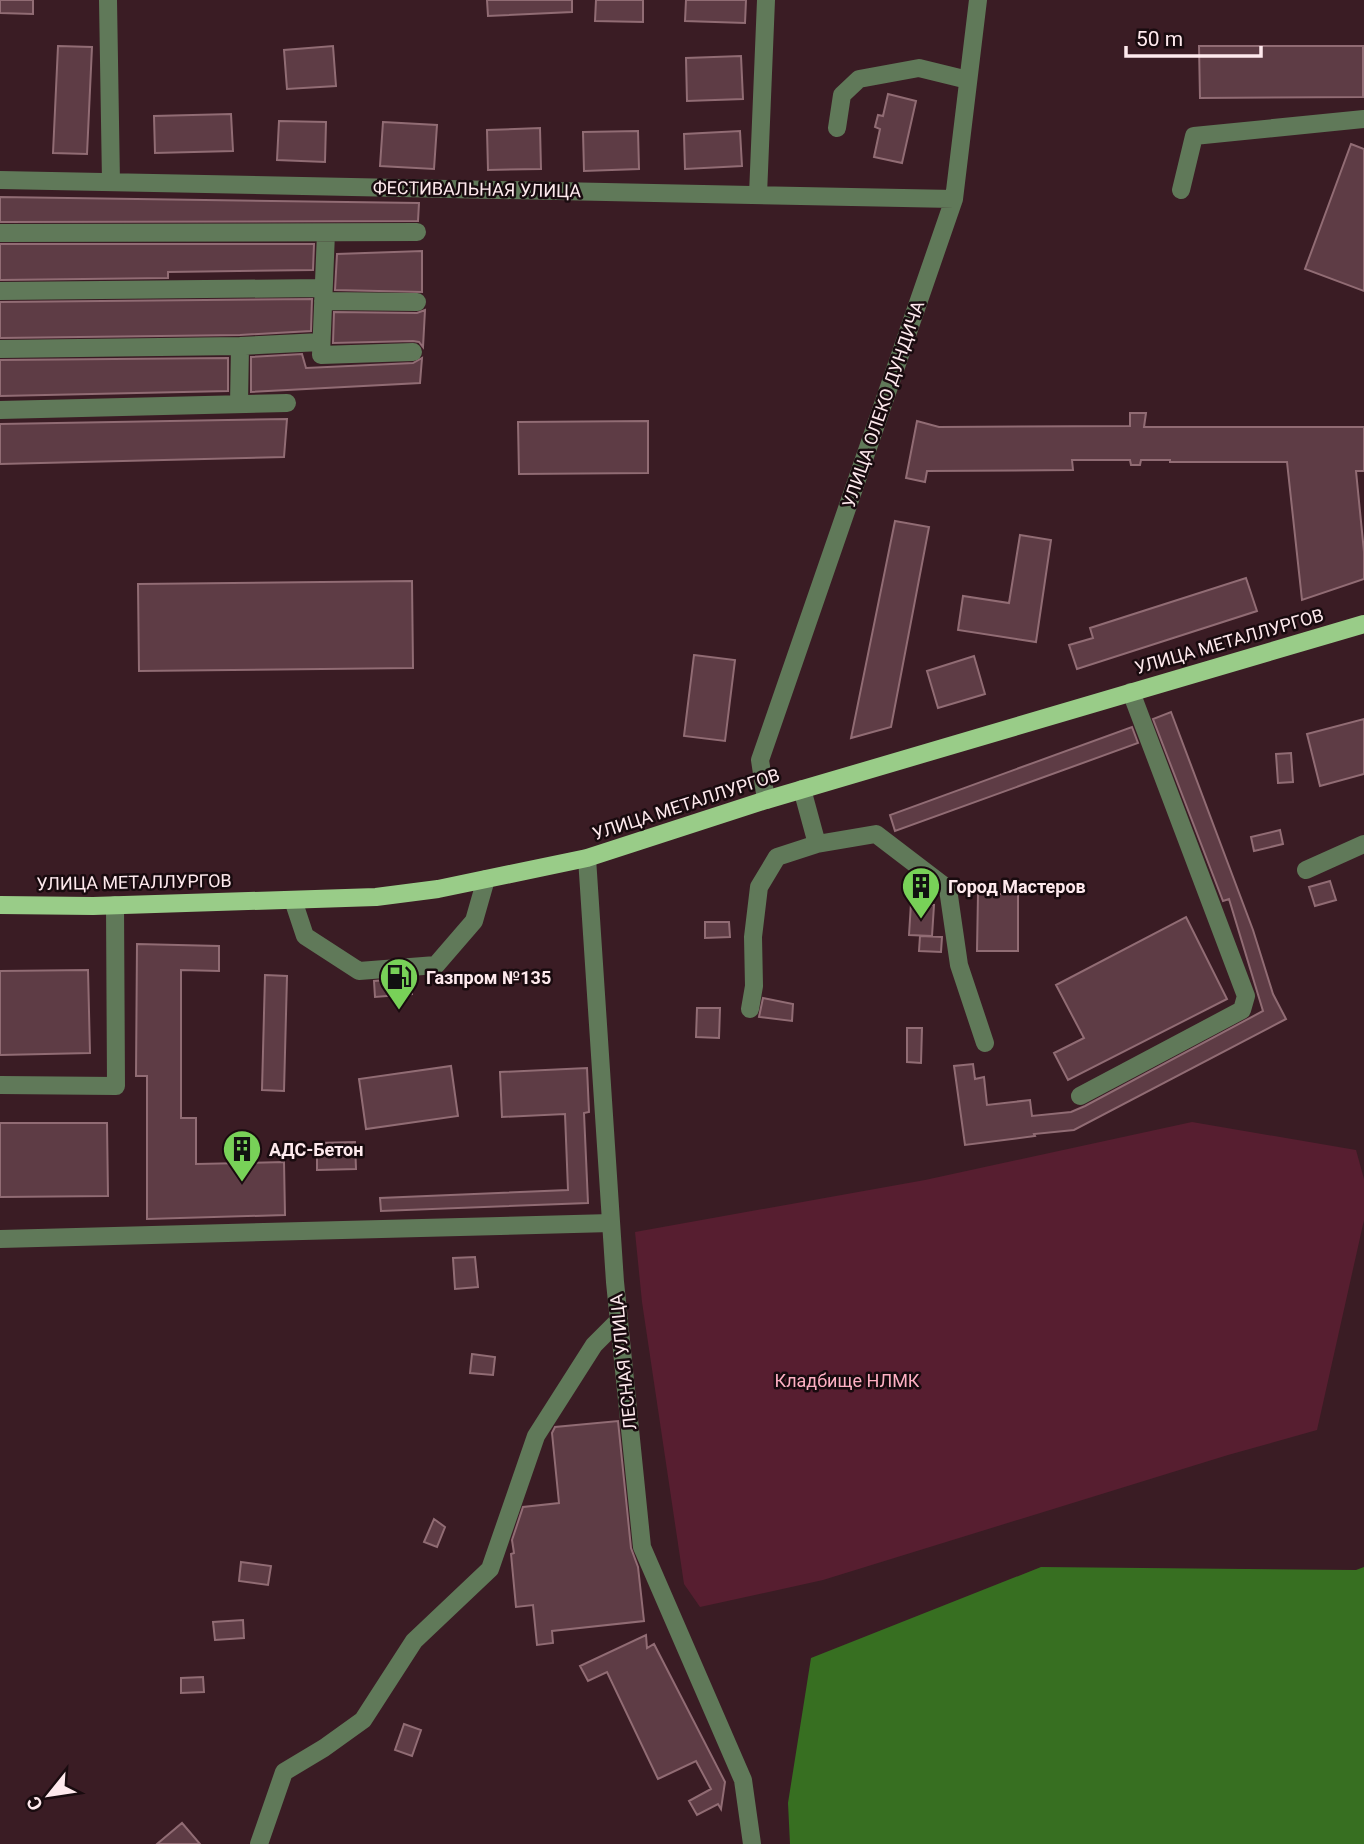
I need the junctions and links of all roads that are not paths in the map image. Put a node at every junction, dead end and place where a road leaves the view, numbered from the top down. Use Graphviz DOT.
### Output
graph roads {
  1 [pos="108,0"];
  2 [pos="766,0"];
  3 [pos="978,0"];
  4 [pos="968,80"];
  5 [pos="1364,119"];
  6 [pos="837,128"];
  7 [pos="0,180"];
  8 [pos="111,182"];
  9 [pos="1181,190"];
  10 [pos="758,195"];
  11 [pos="954,199"];
  12 [pos="416,232"];
  13 [pos="0,233"];
  14 [pos="326,233"];
  15 [pos="0,291"];
  16 [pos="323,294"];
  17 [pos="417,302"];
  18 [pos="321,342"];
  19 [pos="240,346"];
  20 [pos="0,349"];
  21 [pos="413,352"];
  22 [pos="287,403"];
  23 [pos="239,404"];
  24 [pos="0,410"];
  25 [pos="1364,624"];
  26 [pos="1131,692"];
  27 [pos="802,789"];
  28 [pos="765,800"];
  29 [pos="817,844"];
  30 [pos="1364,844"];
  31 [pos="587,858"];
  32 [pos="1306,870"];
  33 [pos="486,879"];
  34 [pos="293,900"];
  35 [pos="0,905"];
  36 [pos="116,905"];
  37 [pos="750,1009"];
  38 [pos="985,1042"];
  39 [pos="0,1085"];
  40 [pos="1080,1096"];
  41 [pos="611,1223"];
  42 [pos="0,1239"];
  43 [pos="619,1320"];
  44 [pos="259,1844"];
  45 [pos="752,1844"];
  1 -- 8 [label="street"];
  2 -- 10 [label="street"];
  3 -- 4 [label="street, УЛИЦА ОЛЕКО ДУНДИЧА"];
  4 -- 6 [label="street"];
  4 -- 11 [label="street, УЛИЦА ОЛЕКО ДУНДИЧА"];
  5 -- 9 [label="street"];
  7 -- 8 [label="street, ФЕСТИВАЛЬНАЯ УЛИЦА"];
  8 -- 10 [label="street, ФЕСТИВАЛЬНАЯ УЛИЦА"];
  10 -- 11 [label="street, ФЕСТИВАЛЬНАЯ УЛИЦА"];
  11 -- 28 [label="street, УЛИЦА ОЛЕКО ДУНДИЧА"];
  12 -- 14 [label="street"];
  13 -- 14 [label="street"];
  14 -- 16 [label="street"];
  15 -- 16 [label="street"];
  16 -- 17 [label="street"];
  16 -- 18 [label="street"];
  18 -- 19 [label="street"];
  18 -- 21 [label="street"];
  19 -- 20 [label="street"];
  19 -- 23 [label="street"];
  22 -- 23 [label="street"];
  23 -- 24 [label="street"];
  25 -- 26 [label="main road, УЛИЦА МЕТАЛЛУРГОВ"];
  26 -- 27 [label="main road, УЛИЦА МЕТАЛЛУРГОВ"];
  26 -- 40 [label="street"];
  27 -- 28 [label="main road, УЛИЦА МЕТАЛЛУРГОВ"];
  27 -- 29 [label="street"];
  28 -- 31 [label="main road, УЛИЦА МЕТАЛЛУРГОВ"];
  29 -- 37 [label="street"];
  29 -- 38 [label="street"];
  30 -- 32 [label="street"];
  31 -- 33 [label="main road, УЛИЦА МЕТАЛЛУРГОВ"];
  31 -- 41 [label="street, ЛЕСНАЯ УЛИЦА"];
  33 -- 34 [label="main road, УЛИЦА МЕТАЛЛУРГОВ"];
  33 -- 34 [label="street"];
  34 -- 36 [label="main road, УЛИЦА МЕТАЛЛУРГОВ"];
  35 -- 36 [label="main road, УЛИЦА МЕТАЛЛУРГОВ"];
  36 -- 39 [label="street"];
  41 -- 42 [label="street"];
  41 -- 43 [label="street, ЛЕСНАЯ УЛИЦА"];
  43 -- 44 [label="street"];
  43 -- 45 [label="street, ЛЕСНАЯ УЛИЦА"];
}
